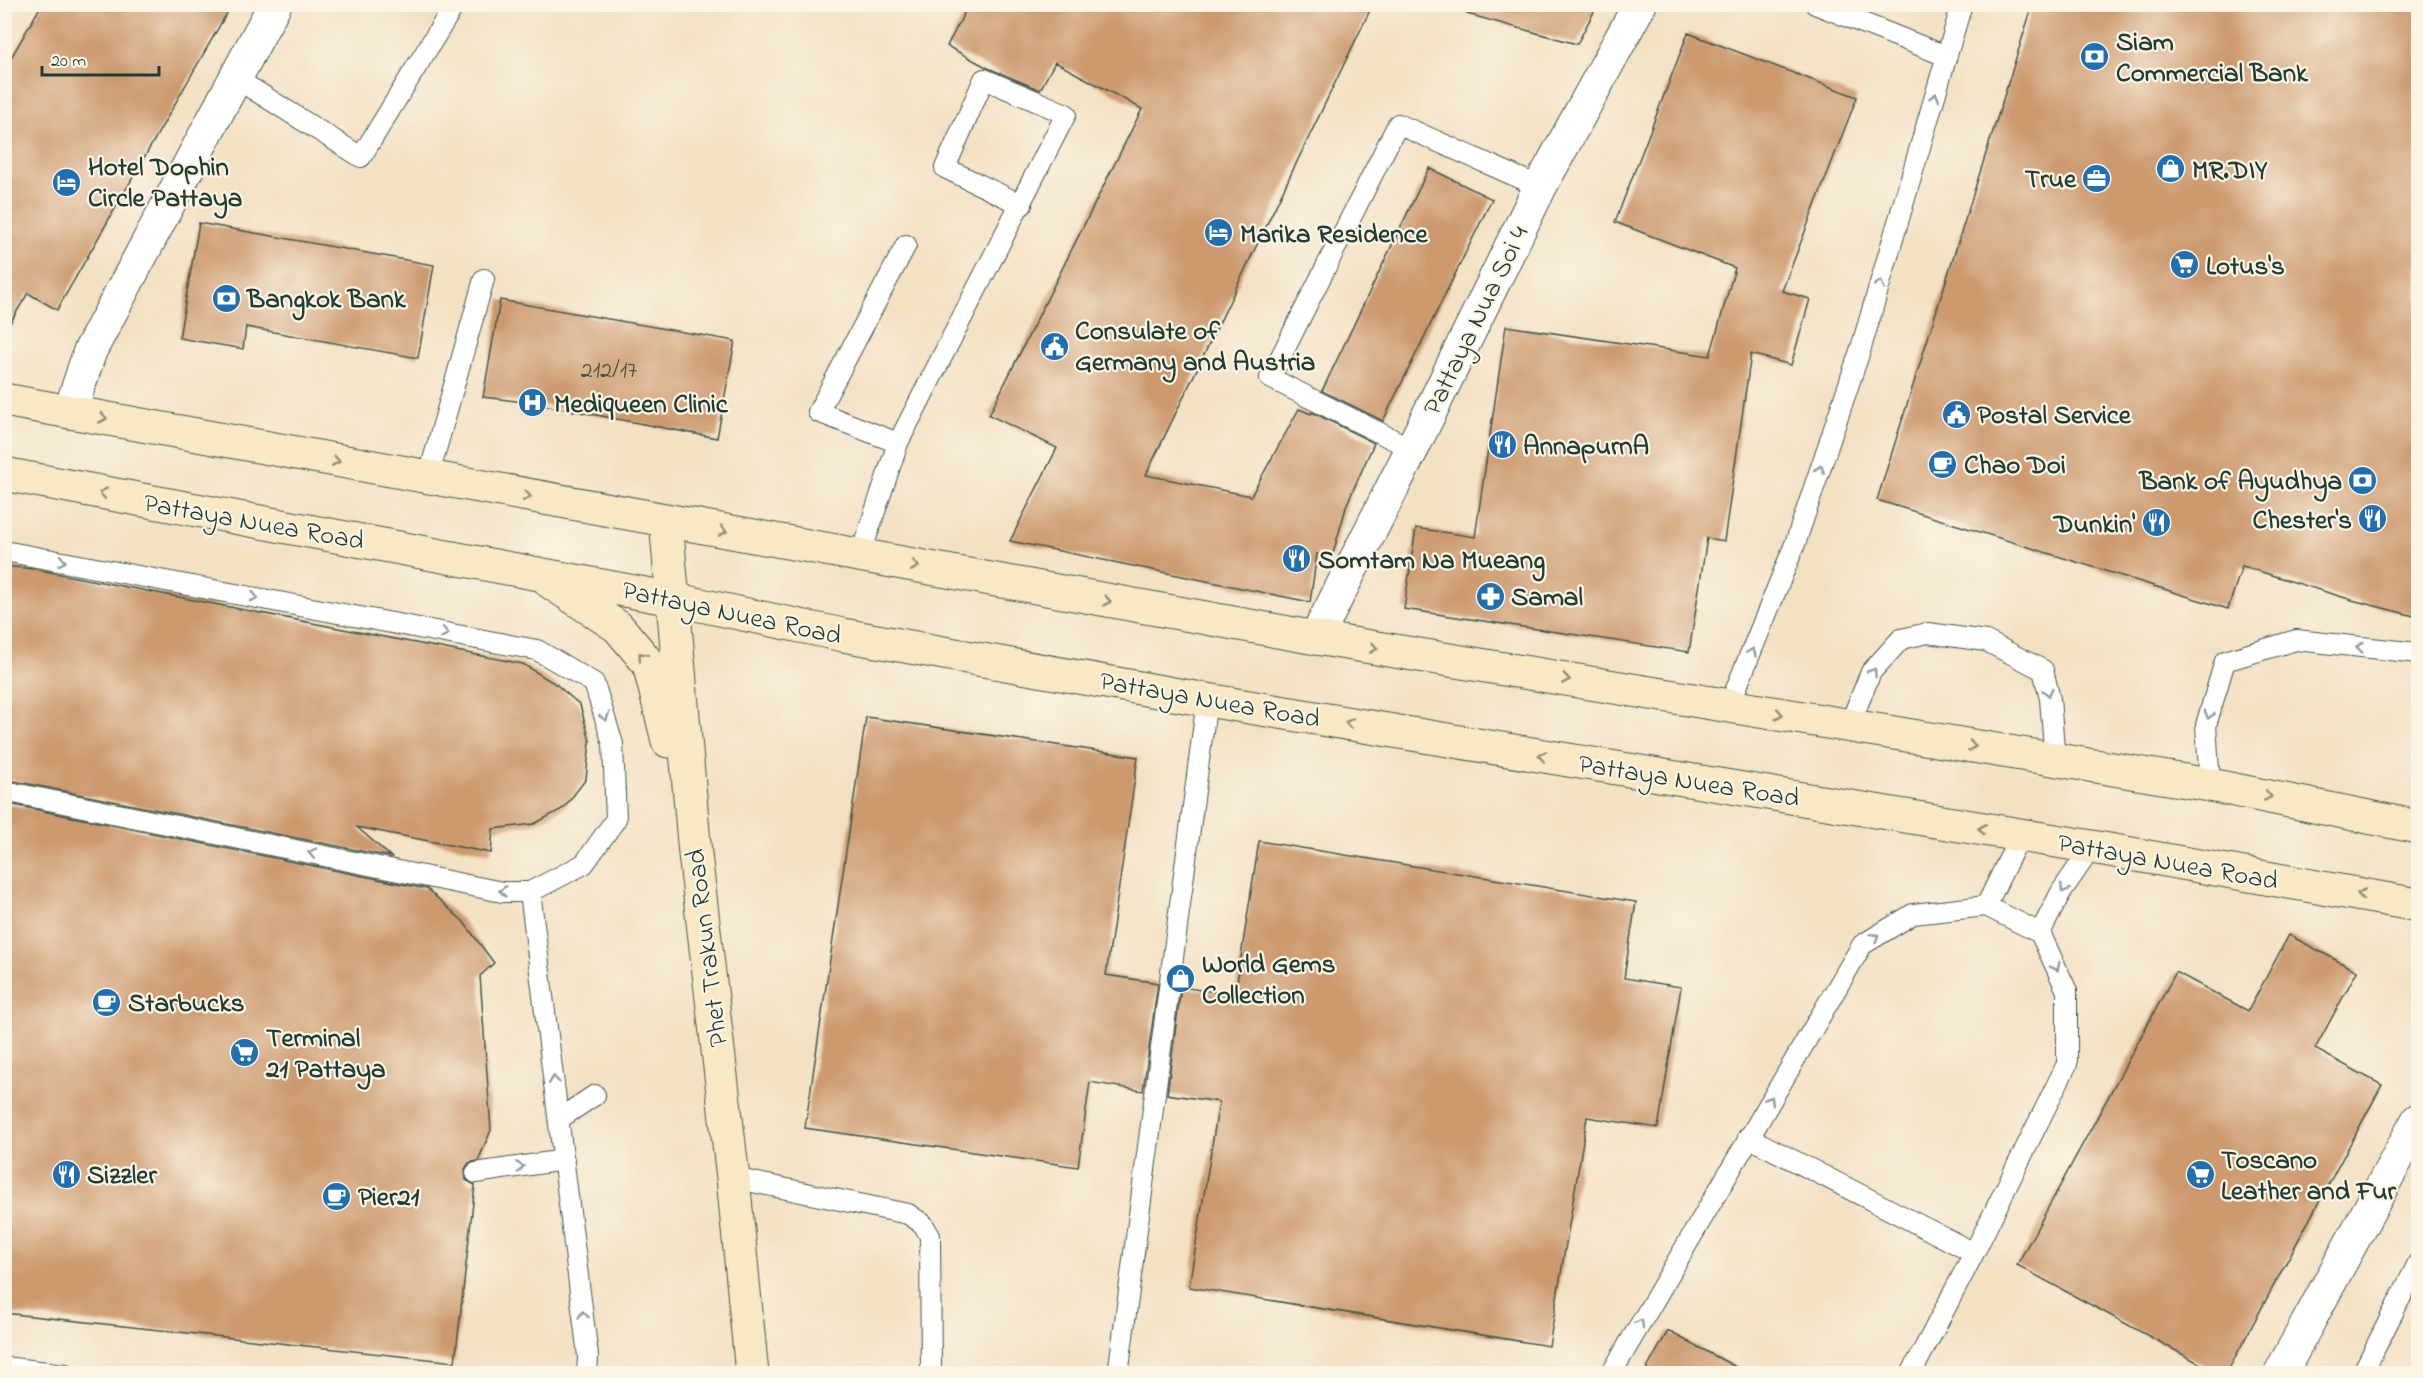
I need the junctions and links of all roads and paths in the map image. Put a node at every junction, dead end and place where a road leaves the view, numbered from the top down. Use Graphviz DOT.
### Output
graph roads {
  1 [pos="275,4"];
  2 [pos="455,4"];
  3 [pos="1640,4"];
  4 [pos="1815,4"];
  5 [pos="1962,4"];
  6 [pos="1946,56"];
  7 [pos="235,78"];
  8 [pos="1540,187"];
  9 [pos="1022,205"];
  10 [pos="906,245"];
  11 [pos="484,279"];
  12 [pos="4,400"];
  13 [pos="70,412"];
  14 [pos="898,443"];
  15 [pos="1413,449"];
  16 [pos="4,474"];
  17 [pos="428,478"];
  18 [pos="666,521"];
  19 [pos="4,551"];
  20 [pos="860,556"];
  21 [pos="537,573"];
  22 [pos="672,599"];
  23 [pos="1316,638"];
  24 [pos="2418,653"];
  25 [pos="1207,700"];
  26 [pos="1729,706"];
  27 [pos="1849,726"];
  28 [pos="2055,760"];
  29 [pos="2210,785"];
  30 [pos="4,790"];
  31 [pos="2418,827"];
  32 [pos="2020,836"];
  33 [pos="2091,847"];
  34 [pos="694,854"];
  35 [pos="530,892"];
  36 [pos="2418,904"];
  37 [pos="1986,906"];
  38 [pos="2040,933"];
  39 [pos="595,1095"];
  40 [pos="559,1119"];
  41 [pos="2418,1120"];
  42 [pos="1748,1137"];
  43 [pos="564,1160"];
  44 [pos="476,1173"];
  45 [pos="733,1178"];
  46 [pos="1974,1253"];
  47 [pos="2418,1263"];
  48 [pos="4,1367"];
  49 [pos="65,1374"];
  50 [pos="587,1374"];
  51 [pos="752,1374"];
  52 [pos="931,1374"];
  53 [pos="1118,1374"];
  54 [pos="1611,1374"];
  55 [pos="1911,1374"];
  56 [pos="2280,1374"];
  57 [pos="2362,1374"];
  1 -- 7 [label="street"];
  2 -- 7 [label="lane"];
  3 -- 8 [label="street, Pattaya Nua Soi 4"];
  4 -- 6 [label="lane"];
  5 -- 6 [label="lane"];
  26 -- 6 [label="lane, one-way"];
  7 -- 13 [label="street"];
  8 -- 15 [label="street, Pattaya Nua Soi 4"];
  8 -- 15 [label="lane"];
  9 -- 9 [label="lane"];
  9 -- 14 [label="lane"];
  10 -- 14 [label="lane"];
  11 -- 17 [label="lane"];
  12 -- 13 [label="main road"];
  13 -- 17 [label="main road, one-way"];
  14 -- 20 [label="lane"];
  15 -- 23 [label="street, Pattaya Nua Soi 4"];
  21 -- 16 [label="main road, Pattaya Nuea Road, one-way"];
  17 -- 18 [label="main road, one-way"];
  18 -- 20 [label="main road, one-way"];
  18 -- 22 [label="main road, Phet Trakun Road"];
  19 -- 35 [label="lane, one-way"];
  20 -- 23 [label="main road, one-way"];
  21 -- 22 [label="main road, Pattaya Nuea Road"];
  34 -- 21 [label="main road, one-way"];
  22 -- 25 [label="main road, Pattaya Nuea Road"];
  22 -- 34 [label="main road, Phet Trakun Road"];
  23 -- 26 [label="main road, one-way"];
  24 -- 29 [label="lane, one-way"];
  32 -- 25 [label="main road, Pattaya Nuea Road, one-way"];
  25 -- 53 [label="lane"];
  26 -- 27 [label="main road, one-way"];
  27 -- 28 [label="main road, one-way"];
  27 -- 28 [label="lane, one-way"];
  28 -- 29 [label="main road"];
  29 -- 31 [label="main road, one-way"];
  35 -- 30 [label="lane, one-way"];
  32 -- 33 [label="main road, Pattaya Nuea Road"];
  32 -- 37 [label="lane"];
  36 -- 33 [label="main road, Pattaya Nuea Road, one-way"];
  33 -- 38 [label="lane, one-way"];
  34 -- 45 [label="main road, Phet Trakun Road"];
  40 -- 35 [label="lane, one-way"];
  37 -- 38 [label="lane"];
  42 -- 37 [label="lane, one-way"];
  38 -- 46 [label="lane, one-way"];
  39 -- 40 [label="lane"];
  40 -- 43 [label="lane"];
  41 -- 56 [label="street"];
  42 -- 46 [label="lane"];
  54 -- 42 [label="lane, one-way"];
  44 -- 43 [label="lane, one-way"];
  50 -- 43 [label="lane, one-way"];
  45 -- 51 [label="main road, Phet Trakun Road"];
  45 -- 52 [label="lane"];
  46 -- 55 [label="lane"];
  47 -- 57 [label="lane"];
  48 -- 49 [label="lane"];
}
